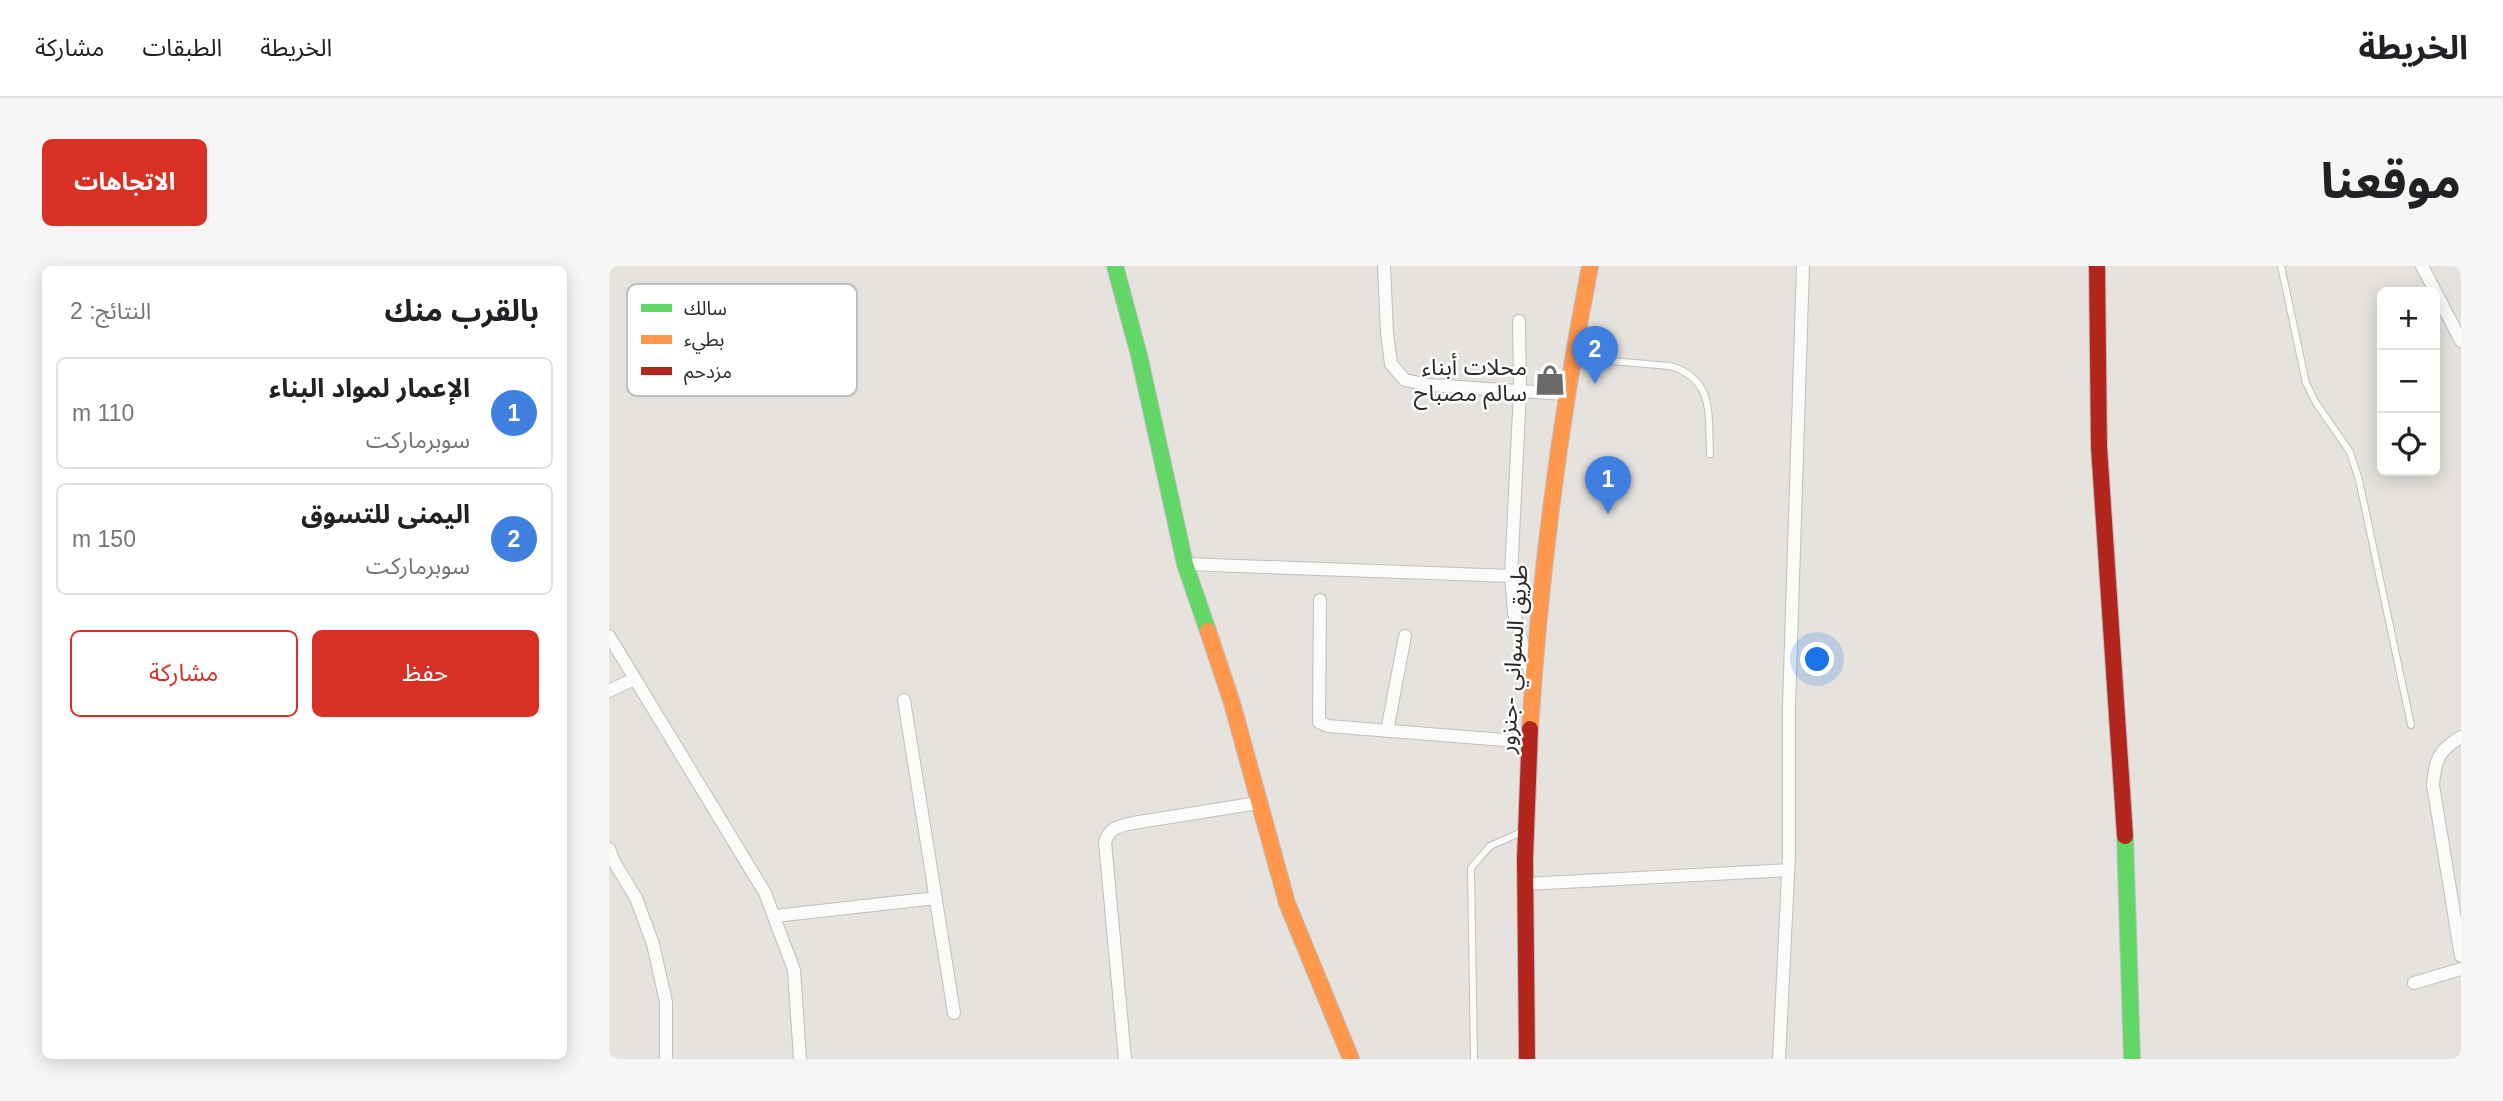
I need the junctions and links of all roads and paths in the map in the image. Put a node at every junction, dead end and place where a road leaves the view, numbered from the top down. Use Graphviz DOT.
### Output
graph roads {
  1 [pos="1115,266"];
  2 [pos="1384,266"];
  3 [pos="1590,266"];
  4 [pos="1803,266"];
  5 [pos="2097,266"];
  6 [pos="2281,266"];
  7 [pos="2422,266"];
  8 [pos="1520,321"];
  9 [pos="2461,341"];
  10 [pos="1570,358"];
  11 [pos="1520,391"];
  12 [pos="1565,394"];
  13 [pos="1710,454"];
  14 [pos="1185,564"];
  15 [pos="1511,576"];
  16 [pos="1320,600"];
  17 [pos="609,636"];
  18 [pos="1405,636"];
  19 [pos="634,679"];
  20 [pos="1534,684"];
  21 [pos="609,691"];
  22 [pos="905,700"];
  23 [pos="2411,725"];
  24 [pos="1387,731"];
  25 [pos="2461,737"];
  26 [pos="1529,742"];
  27 [pos="1258,803"];
  28 [pos="1526,830"];
  29 [pos="609,849"];
  30 [pos="1788,870"];
  31 [pos="1526,884"];
  32 [pos="936,898"];
  33 [pos="775,916"];
  34 [pos="2461,956"];
  35 [pos="2461,968"];
  36 [pos="2414,983"];
  37 [pos="954,1013"];
  38 [pos="666,1059"];
  39 [pos="800,1059"];
  40 [pos="1125,1059"];
  41 [pos="1351,1059"];
  42 [pos="1474,1059"];
  43 [pos="1527,1059"];
  44 [pos="1779,1059"];
  45 [pos="2132,1059"];
  1 -- 14 [label="street"];
  2 -- 11 [label="street"];
  3 -- 10 [label="street, طريق السواني -جنزور"];
  4 -- 30 [label="street"];
  5 -- 45 [label="street"];
  6 -- 23 [label="lane"];
  7 -- 9 [label="street"];
  8 -- 11 [label="street"];
  10 -- 12 [label="street, طريق السواني -جنزور"];
  10 -- 13 [label="lane"];
  11 -- 12 [label="street"];
  11 -- 15 [label="street"];
  12 -- 20 [label="street, طريق السواني -جنزور"];
  14 -- 15 [label="street"];
  14 -- 27 [label="street"];
  15 -- 20 [label="street"];
  16 -- 24 [label="street"];
  17 -- 19 [label="street"];
  18 -- 24 [label="street"];
  19 -- 21 [label="street"];
  19 -- 33 [label="street"];
  20 -- 26 [label="street, طريق السواني -جنزور"];
  22 -- 32 [label="street"];
  24 -- 26 [label="street"];
  25 -- 34 [label="street"];
  26 -- 28 [label="street, طريق السواني -جنزور"];
  27 -- 40 [label="street"];
  27 -- 41 [label="street"];
  28 -- 31 [label="street, طريق السواني -جنزور"];
  28 -- 42 [label="lane"];
  29 -- 38 [label="street"];
  30 -- 31 [label="street"];
  30 -- 44 [label="street"];
  31 -- 43 [label="street, طريق السواني -جنزور"];
  32 -- 33 [label="street"];
  32 -- 37 [label="street"];
  33 -- 39 [label="street"];
  35 -- 36 [label="street"];
}
